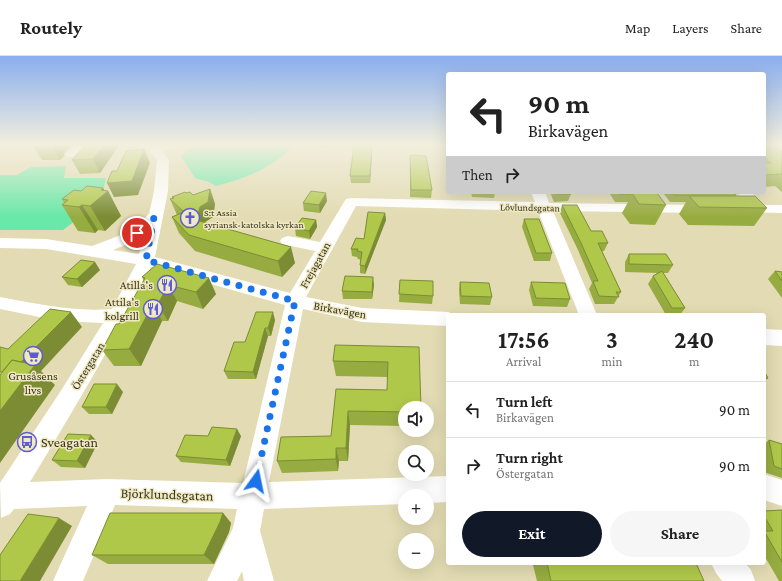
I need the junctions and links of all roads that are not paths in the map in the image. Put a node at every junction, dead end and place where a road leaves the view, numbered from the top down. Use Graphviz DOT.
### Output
graph roads {
  1 [pos="162,168"];
  2 [pos="539,194"];
  3 [pos="745,194"];
  4 [pos="351,202"];
  5 [pos="545,207"];
  6 [pos="760,209"];
  7 [pos="782,209"];
  8 [pos="154,217"];
  9 [pos="288,241"];
  10 [pos="0,243"];
  11 [pos="325,248"];
  12 [pos="92,251"];
  13 [pos="146,260"];
  14 [pos="295,301"];
  15 [pos="0,303"];
  16 [pos="587,313"];
  17 [pos="118,315"];
  18 [pos="446,319"];
  19 [pos="766,337"];
  20 [pos="782,338"];
  21 [pos="766,488"];
  22 [pos="446,489"];
  23 [pos="107,492"];
  24 [pos="782,493"];
  25 [pos="252,496"];
  26 [pos="3,501"];
  27 [pos="246,531"];
  28 [pos="728,565"];
  29 [pos="68,581"];
  30 [pos="222,581"];
  31 [pos="259,581"];
  32 [pos="740,581"];
  1 -- 8 [label="street, Östergatan"];
  2 -- 5 [label="street"];
  3 -- 6 [label="street"];
  4 -- 5 [label="street, Lövlundsgatan"];
  4 -- 11 [label="street, Frejagatan"];
  5 -- 6 [label="street, Lövlundsgatan"];
  5 -- 16 [label="street"];
  6 -- 7 [label="street, Lövlundsgatan"];
  8 -- 12 [label="street, Östergatan"];
  8 -- 13 [label="street, Östergatan"];
  9 -- 11 [label="street"];
  10 -- 12 [label="street, Birkavägen"];
  11 -- 14 [label="street, Frejagatan"];
  12 -- 13 [label="street, Birkavägen"];
  13 -- 14 [label="street, Birkavägen"];
  13 -- 17 [label="street, Östergatan"];
  14 -- 18 [label="street, Birkavägen"];
  14 -- 25 [label="street, Frejagatan"];
  15 -- 17 [label="street"];
  17 -- 26 [label="street, Östergatan"];
  19 -- 20 [label="street"];
  21 -- 24 [label="street"];
  22 -- 25 [label="street, Björklundsgatan"];
  23 -- 25 [label="street, Björklundsgatan"];
  23 -- 26 [label="street, Björklundsgatan"];
  23 -- 29 [label="street"];
  25 -- 27 [label="street, Frejagatan"];
  27 -- 30 [label="street"];
  27 -- 31 [label="street"];
  28 -- 32 [label="street"];
}
